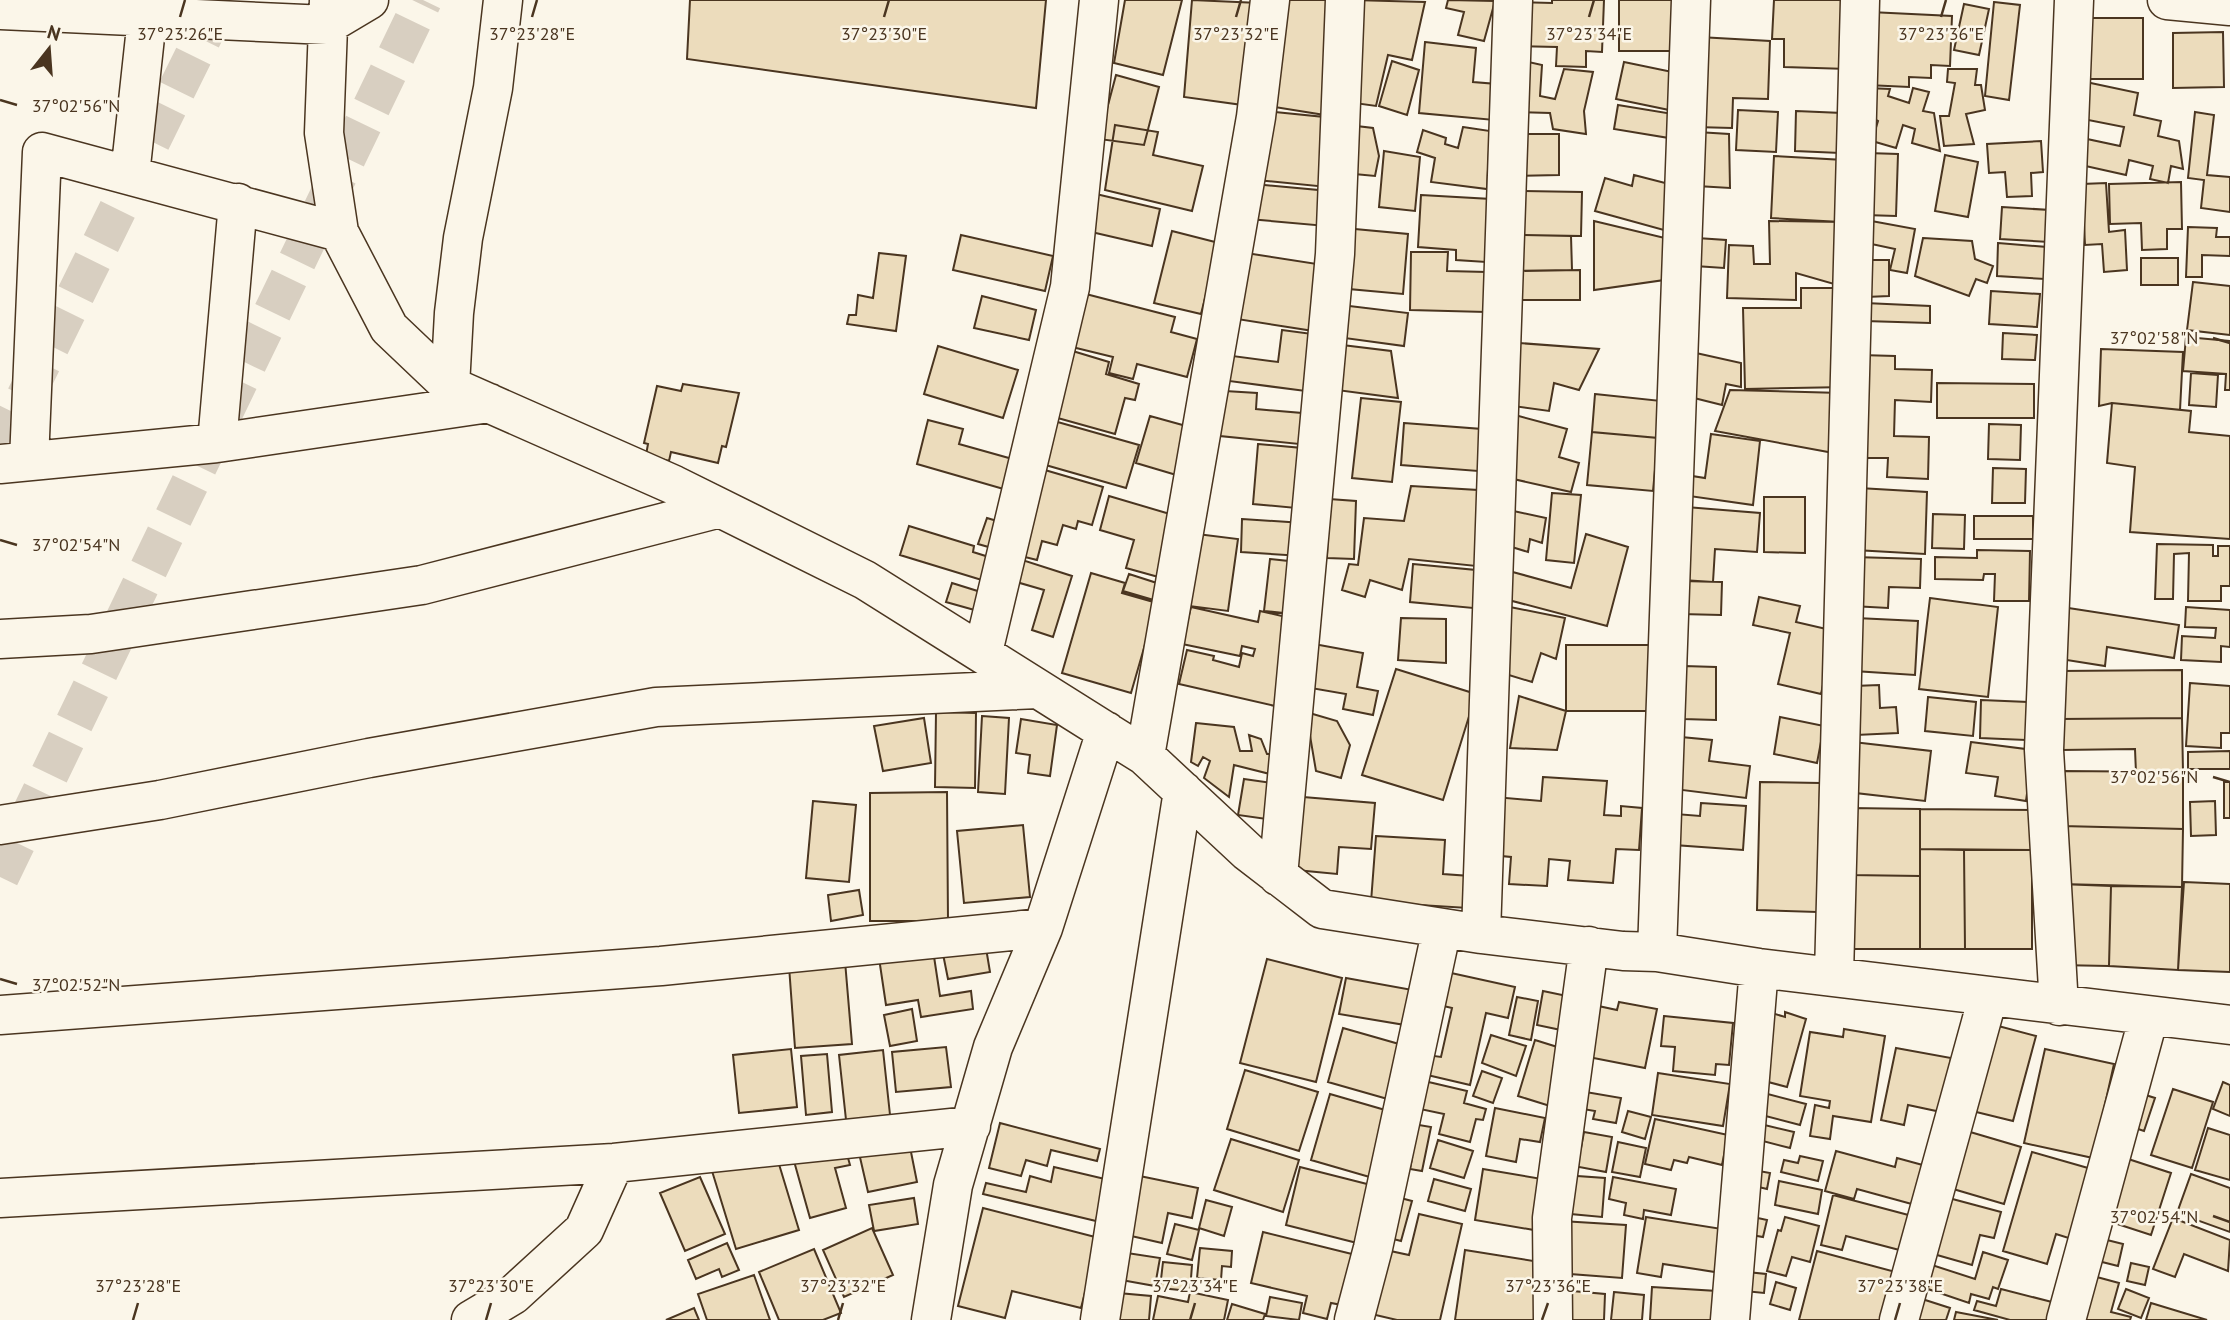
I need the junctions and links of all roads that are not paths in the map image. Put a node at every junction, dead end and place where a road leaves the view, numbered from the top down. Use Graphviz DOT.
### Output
graph roads {
  1 [pos="369,0"];
  2 [pos="503,0"];
  3 [pos="1099,0"];
  4 [pos="1270,0"];
  5 [pos="1345,0"];
  6 [pos="1513,0"];
  7 [pos="1691,0"];
  8 [pos="1860,0"];
  9 [pos="2074,0"];
  10 [pos="2167,0"];
  11 [pos="2230,6"];
  12 [pos="5,7"];
  13 [pos="148,9"];
  14 [pos="328,13"];
  15 [pos="130,175"];
  16 [pos="238,203"];
  17 [pos="339,232"];
  18 [pos="450,386"];
  19 [pos="489,403"];
  20 [pos="217,443"];
  21 [pos="15,462"];
  22 [pos="720,508"];
  23 [pos="0,639"];
  24 [pos="983,652"];
  25 [pos="1038,689"];
  26 [pos="1106,731"];
  27 [pos="1145,756"];
  28 [pos="1183,791"];
  29 [pos="0,825"];
  30 [pos="1278,876"];
  31 [pos="1043,928"];
  32 [pos="1442,928"];
  33 [pos="1481,933"];
  34 [pos="1589,946"];
  35 [pos="1657,952"];
  36 [pos="1759,968"];
  37 [pos="1834,975"];
  38 [pos="1988,997"];
  39 [pos="2059,1006"];
  40 [pos="0,1015"];
  41 [pos="2149,1016"];
  42 [pos="2230,1025"];
  43 [pos="971,1126"];
  44 [pos="614,1163"];
  45 [pos="0,1198"];
  46 [pos="471,1320"];
  47 [pos="931,1320"];
  48 [pos="1100,1320"];
  49 [pos="1353,1320"];
  50 [pos="1553,1320"];
  51 [pos="1730,1320"];
  52 [pos="1899,1320"];
  53 [pos="2066,1320"];
  1 -- 14 [label="street"];
  2 -- 18 [label="street"];
  3 -- 24 [label="street"];
  4 -- 27 [label="street"];
  5 -- 30 [label="street"];
  6 -- 33 [label="street"];
  7 -- 35 [label="street"];
  8 -- 37 [label="street"];
  9 -- 39 [label="street"];
  10 -- 11 [label="street"];
  12 -- 13 [label="street"];
  13 -- 14 [label="street"];
  13 -- 15 [label="street"];
  14 -- 17 [label="street"];
  15 -- 16 [label="street"];
  15 -- 21 [label="street"];
  16 -- 17 [label="street"];
  16 -- 20 [label="street"];
  17 -- 18 [label="street"];
  18 -- 19 [label="street"];
  19 -- 20 [label="street"];
  19 -- 22 [label="street"];
  20 -- 21 [label="street"];
  22 -- 23 [label="street"];
  22 -- 24 [label="street"];
  24 -- 25 [label="street"];
  25 -- 26 [label="street"];
  25 -- 29 [label="street"];
  26 -- 27 [label="street"];
  26 -- 31 [label="street"];
  27 -- 28 [label="street"];
  28 -- 30 [label="street"];
  28 -- 48 [label="street"];
  30 -- 32 [label="street"];
  31 -- 40 [label="street"];
  31 -- 43 [label="street"];
  32 -- 33 [label="street"];
  32 -- 49 [label="street"];
  33 -- 34 [label="street"];
  34 -- 35 [label="street"];
  34 -- 50 [label="street"];
  35 -- 36 [label="street"];
  36 -- 37 [label="street"];
  36 -- 51 [label="street"];
  37 -- 38 [label="street"];
  38 -- 39 [label="street"];
  38 -- 52 [label="street"];
  39 -- 41 [label="street"];
  41 -- 42 [label="street"];
  41 -- 53 [label="street"];
  43 -- 44 [label="street"];
  43 -- 47 [label="street"];
  44 -- 45 [label="street"];
  44 -- 46 [label="street"];
}
